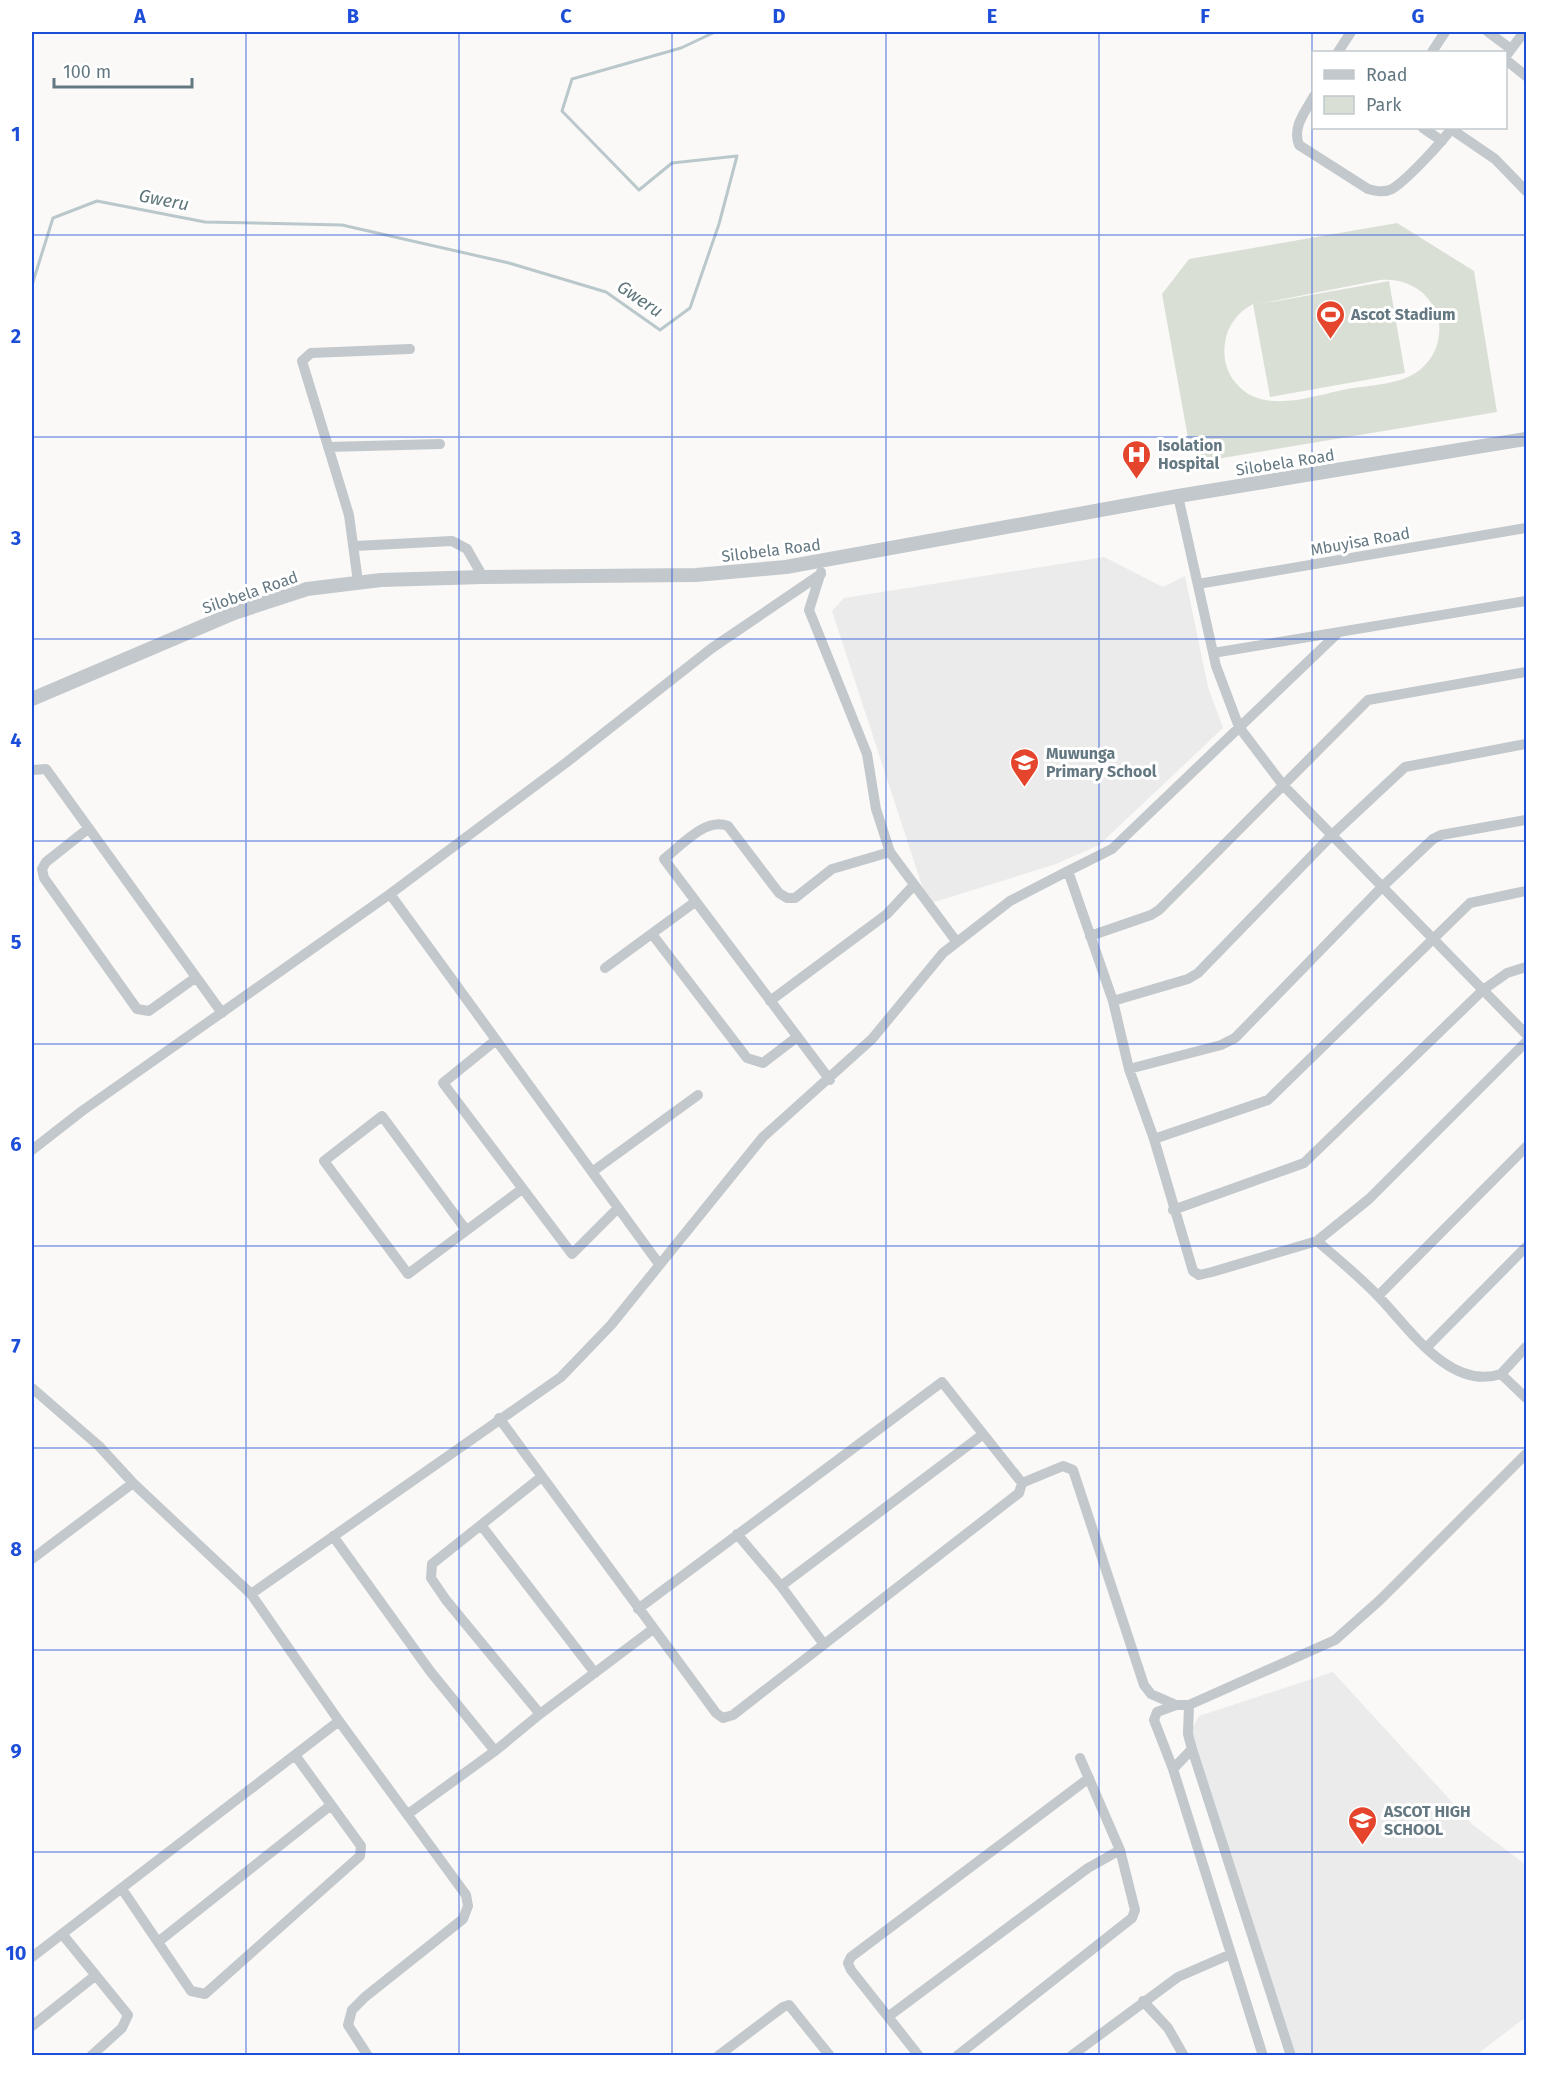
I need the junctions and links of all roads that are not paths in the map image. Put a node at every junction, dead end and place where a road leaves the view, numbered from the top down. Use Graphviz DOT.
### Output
graph roads {
  1 [pos="1351,32"];
  2 [pos="1445,32"];
  3 [pos="1488,32"];
  4 [pos="1524,32"];
  5 [pos="1339,51"];
  6 [pos="1433,51"];
  7 [pos="1504,51"];
  8 [pos="1507,55"];
  9 [pos="1527,76"];
  10 [pos="1312,100"];
  11 [pos="1425,129"];
  12 [pos="1451,129"];
  13 [pos="1453,129"];
  14 [pos="1443,141"];
  15 [pos="1527,192"];
  16 [pos="410,349"];
  17 [pos="1527,439"];
  18 [pos="440,444"];
  19 [pos="328,447"];
  20 [pos="1178,496"];
  21 [pos="1527,528"];
  22 [pos="355,546"];
  23 [pos="823,567"];
  24 [pos="483,577"];
  25 [pos="358,582"];
  26 [pos="1198,584"];
  27 [pos="1527,601"];
  28 [pos="1338,633"];
  29 [pos="1213,653"];
  30 [pos="1527,672"];
  31 [pos="32,699"];
  32 [pos="1239,727"];
  33 [pos="1527,744"];
  34 [pos="32,770"];
  35 [pos="1283,785"];
  36 [pos="1527,820"];
  37 [pos="89,828"];
  38 [pos="1332,836"];
  39 [pos="890,852"];
  40 [pos="37,868"];
  41 [pos="1068,871"];
  42 [pos="914,885"];
  43 [pos="1382,887"];
  44 [pos="1527,891"];
  45 [pos="390,894"];
  46 [pos="695,902"];
  47 [pos="652,934"];
  48 [pos="1090,936"];
  49 [pos="1432,938"];
  50 [pos="956,941"];
  51 [pos="1527,967"];
  52 [pos="605,968"];
  53 [pos="195,978"];
  54 [pos="1483,990"];
  55 [pos="770,1001"];
  56 [pos="1113,1001"];
  57 [pos="222,1013"];
  58 [pos="1527,1034"];
  59 [pos="797,1037"];
  60 [pos="496,1040"];
  61 [pos="1527,1042"];
  62 [pos="1129,1069"];
  63 [pos="830,1080"];
  64 [pos="698,1095"];
  65 [pos="1154,1139"];
  66 [pos="1527,1147"];
  67 [pos="32,1150"];
  68 [pos="592,1172"];
  69 [pos="522,1189"];
  70 [pos="618,1208"];
  71 [pos="1173,1210"];
  72 [pos="466,1230"];
  73 [pos="1317,1241"];
  74 [pos="1527,1248"];
  75 [pos="659,1264"];
  76 [pos="1378,1296"];
  77 [pos="1427,1347"];
  78 [pos="1527,1347"];
  79 [pos="1501,1374"];
  80 [pos="32,1388"];
  81 [pos="1527,1398"];
  82 [pos="499,1418"];
  83 [pos="982,1435"];
  84 [pos="1527,1454"];
  85 [pos="540,1478"];
  86 [pos="133,1483"];
  87 [pos="1022,1483"];
  88 [pos="482,1524"];
  89 [pos="737,1534"];
  90 [pos="333,1536"];
  91 [pos="32,1559"];
  92 [pos="781,1586"];
  93 [pos="251,1594"];
  94 [pos="638,1609"];
  95 [pos="653,1629"];
  96 [pos="824,1643"];
  97 [pos="595,1673"];
  98 [pos="1176,1705"];
  99 [pos="1189,1705"];
  100 [pos="540,1714"];
  101 [pos="339,1721"];
  102 [pos="1192,1749"];
  103 [pos="495,1751"];
  104 [pos="295,1755"];
  105 [pos="1080,1758"];
  106 [pos="1173,1769"];
  107 [pos="1089,1778"];
  108 [pos="331,1805"];
  109 [pos="408,1814"];
  110 [pos="1120,1850"];
  111 [pos="122,1889"];
  112 [pos="63,1935"];
  113 [pos="158,1942"];
  114 [pos="1231,1954"];
  115 [pos="32,1957"];
  116 [pos="96,1976"];
  117 [pos="1143,2001"];
  118 [pos="889,2016"];
  119 [pos="32,2026"];
  120 [pos="91,2055"];
  121 [pos="368,2055"];
  122 [pos="718,2055"];
  123 [pos="830,2055"];
  124 [pos="919,2055"];
  125 [pos="957,2055"];
  126 [pos="1071,2055"];
  127 [pos="1184,2055"];
  128 [pos="1263,2055"];
  129 [pos="1291,2055"];
  1 -- 5 [label="street"];
  2 -- 6 [label="street"];
  3 -- 7 [label="street"];
  4 -- 8 [label="street"];
  8 -- 9 [label="street"];
  10 -- 14 [label="street"];
  11 -- 14 [label="street"];
  12 -- 14 [label="street"];
  13 -- 15 [label="street"];
  16 -- 19 [label="street"];
  17 -- 20 [label="street, Silobela Road"];
  18 -- 19 [label="street"];
  19 -- 22 [label="street"];
  20 -- 23 [label="street, Silobela Road"];
  20 -- 26 [label="street"];
  21 -- 26 [label="street, Mbuyisa Road"];
  22 -- 24 [label="street"];
  22 -- 25 [label="street"];
  23 -- 24 [label="street, Silobela Road"];
  23 -- 39 [label="street"];
  23 -- 45 [label="street"];
  24 -- 25 [label="street, Silobela Road"];
  25 -- 31 [label="street, Silobela Road"];
  26 -- 29 [label="street"];
  27 -- 28 [label="street"];
  28 -- 29 [label="street"];
  28 -- 32 [label="street"];
  29 -- 32 [label="street"];
  30 -- 35 [label="street"];
  32 -- 35 [label="street"];
  32 -- 41 [label="street"];
  33 -- 38 [label="street"];
  34 -- 37 [label="street"];
  35 -- 38 [label="street"];
  35 -- 48 [label="street"];
  36 -- 43 [label="street"];
  37 -- 40 [label="street"];
  37 -- 53 [label="street"];
  38 -- 43 [label="street"];
  38 -- 56 [label="street"];
  39 -- 42 [label="street"];
  39 -- 46 [label="street"];
  40 -- 53 [label="street"];
  41 -- 48 [label="street"];
  41 -- 50 [label="street"];
  42 -- 50 [label="street"];
  42 -- 55 [label="street"];
  43 -- 49 [label="street"];
  43 -- 62 [label="street"];
  44 -- 49 [label="street"];
  45 -- 57 [label="street"];
  45 -- 60 [label="street"];
  46 -- 47 [label="street"];
  46 -- 55 [label="street"];
  47 -- 52 [label="street"];
  47 -- 59 [label="street"];
  48 -- 56 [label="street"];
  49 -- 54 [label="street"];
  49 -- 65 [label="street"];
  50 -- 63 [label="street"];
  51 -- 54 [label="street"];
  53 -- 57 [label="street"];
  54 -- 58 [label="street"];
  54 -- 71 [label="street"];
  55 -- 59 [label="street"];
  56 -- 62 [label="street"];
  57 -- 67 [label="street"];
  59 -- 63 [label="street"];
  60 -- 68 [label="street"];
  60 -- 69 [label="street"];
  61 -- 73 [label="street"];
  62 -- 65 [label="street"];
  63 -- 75 [label="street"];
  64 -- 68 [label="street"];
  65 -- 71 [label="street"];
  66 -- 76 [label="street"];
  68 -- 70 [label="street"];
  69 -- 70 [label="street"];
  69 -- 72 [label="street"];
  70 -- 75 [label="street"];
  71 -- 73 [label="street"];
  72 -- 72 [label="street"];
  73 -- 76 [label="street"];
  74 -- 77 [label="street"];
  75 -- 82 [label="street"];
  76 -- 77 [label="street"];
  77 -- 79 [label="street"];
  78 -- 79 [label="street"];
  79 -- 81 [label="street"];
  80 -- 86 [label="street"];
  82 -- 85 [label="street"];
  82 -- 90 [label="street"];
  83 -- 87 [label="street"];
  83 -- 89 [label="street"];
  83 -- 92 [label="street"];
  84 -- 99 [label="street"];
  85 -- 88 [label="street"];
  85 -- 94 [label="street"];
  86 -- 91 [label="street"];
  86 -- 93 [label="street"];
  87 -- 96 [label="street"];
  87 -- 98 [label="street"];
  88 -- 97 [label="street"];
  88 -- 100 [label="street"];
  89 -- 92 [label="street"];
  89 -- 94 [label="street"];
  90 -- 93 [label="street"];
  90 -- 103 [label="street"];
  92 -- 96 [label="street"];
  93 -- 101 [label="street"];
  94 -- 95 [label="street"];
  95 -- 96 [label="street"];
  95 -- 97 [label="street"];
  97 -- 100 [label="street"];
  98 -- 99 [label="street"];
  98 -- 106 [label="street"];
  99 -- 102 [label="street"];
  100 -- 103 [label="street"];
  101 -- 104 [label="street"];
  101 -- 109 [label="street"];
  102 -- 106 [label="street"];
  102 -- 129 [label="street"];
  103 -- 109 [label="street"];
  104 -- 108 [label="street"];
  104 -- 111 [label="street"];
  105 -- 107 [label="street"];
  106 -- 114 [label="street"];
  107 -- 110 [label="street"];
  107 -- 118 [label="street"];
  108 -- 113 [label="street"];
  108 -- 113 [label="street"];
  109 -- 121 [label="street"];
  110 -- 118 [label="street"];
  110 -- 125 [label="street"];
  111 -- 112 [label="street"];
  111 -- 113 [label="street"];
  112 -- 115 [label="street"];
  112 -- 116 [label="street"];
  114 -- 117 [label="street"];
  114 -- 128 [label="street"];
  116 -- 119 [label="street"];
  116 -- 120 [label="street"];
  117 -- 126 [label="street"];
  117 -- 127 [label="street"];
  118 -- 124 [label="street"];
  122 -- 123 [label="street"];
}
